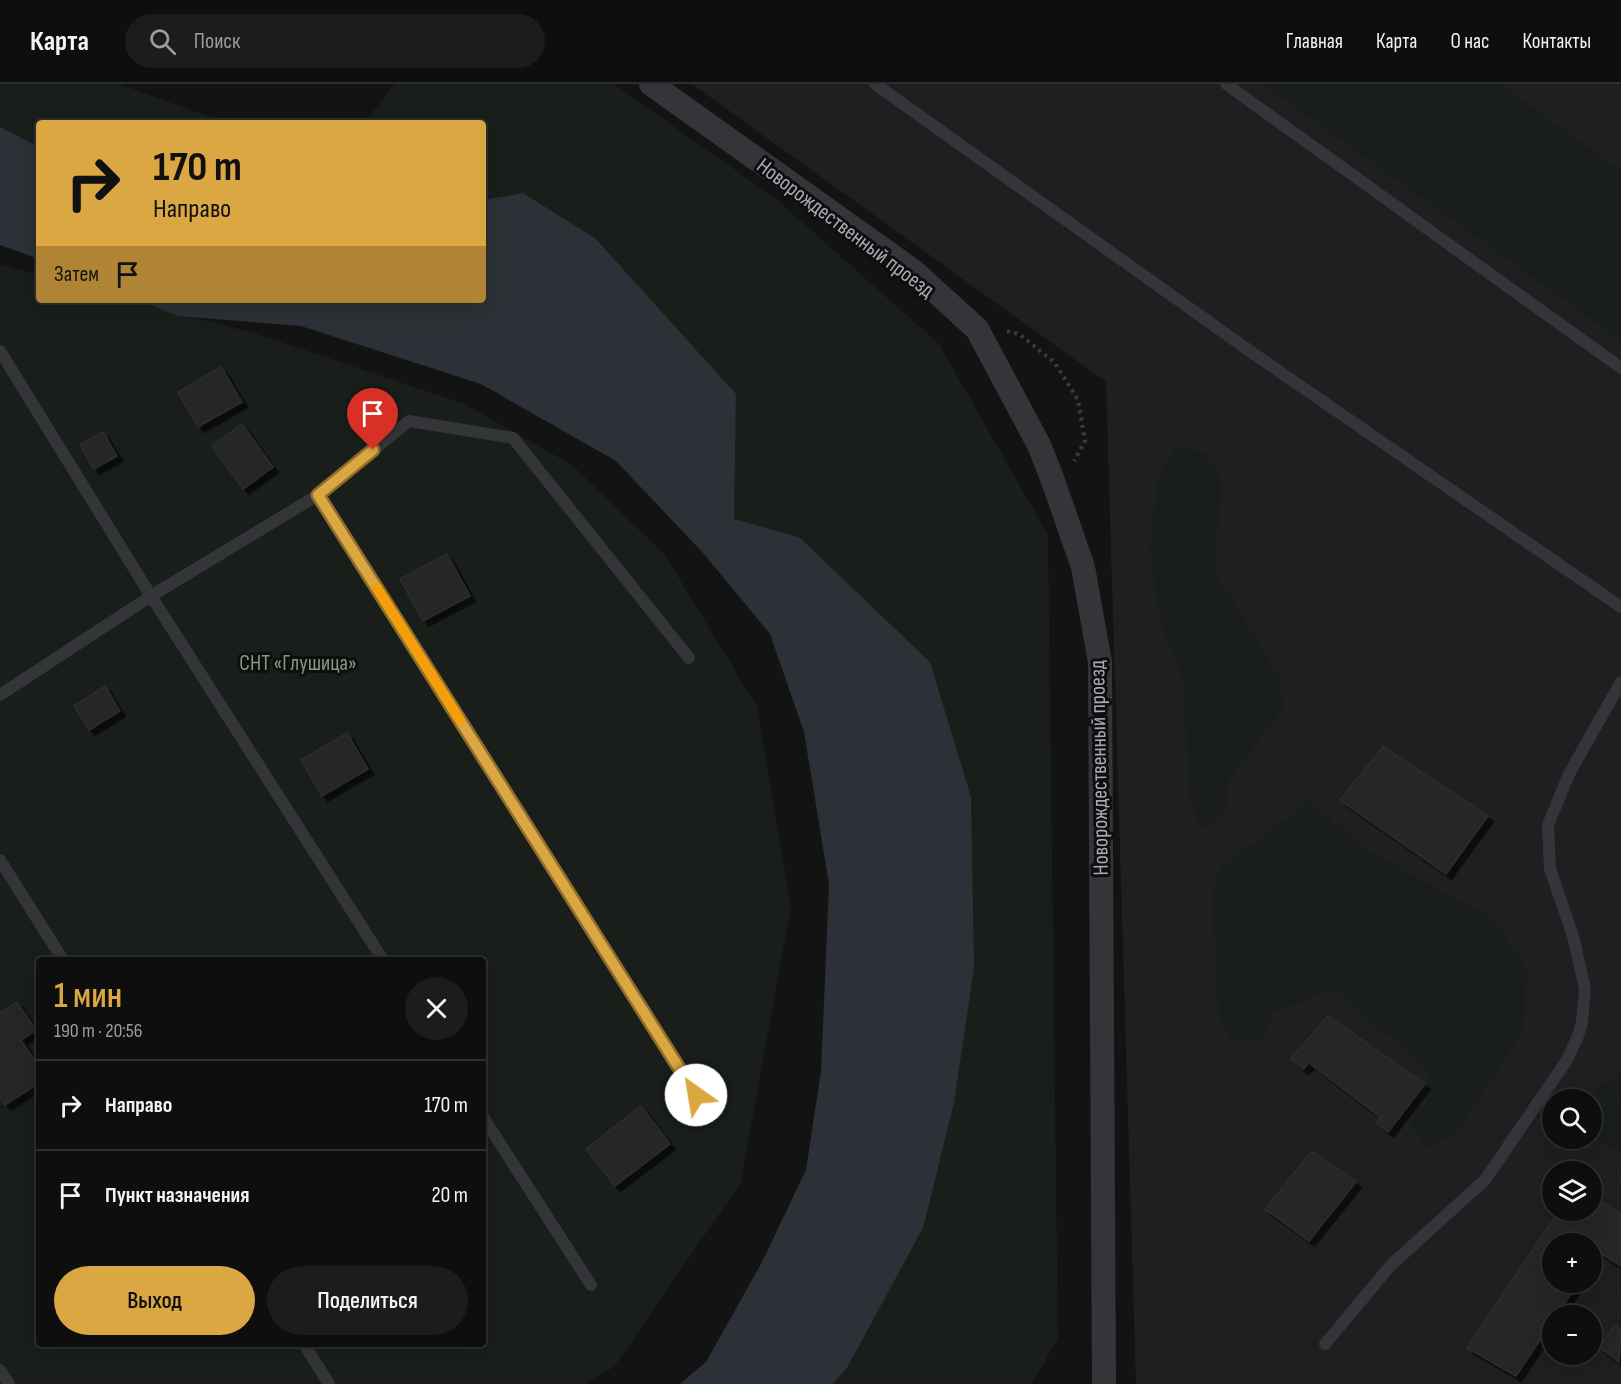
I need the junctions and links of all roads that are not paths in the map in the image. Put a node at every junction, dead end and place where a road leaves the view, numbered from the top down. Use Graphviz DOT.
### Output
graph roads {
  1 [pos="651,84"];
  2 [pos="875,84"];
  3 [pos="1226,84"];
  4 [pos="0,351"];
  5 [pos="1621,368"];
  6 [pos="318,495"];
  7 [pos="151,596"];
  8 [pos="1621,607"];
  9 [pos="689,658"];
  10 [pos="1621,682"];
  11 [pos="0,695"];
  12 [pos="0,860"];
  13 [pos="61,957"];
  14 [pos="381,957"];
  15 [pos="696,1095"];
  16 [pos="486,1122"];
  17 [pos="591,1285"];
  18 [pos="1325,1344"];
  19 [pos="306,1347"];
  20 [pos="1102,1352"];
  21 [pos="0,1370"];
  22 [pos="9,1384"];
  23 [pos="329,1384"];
  24 [pos="1090,1384"];
  25 [pos="1104,1384"];
  1 -- 20 [label="street, Новорождественный проезд"];
  2 -- 8 [label="lane"];
  3 -- 5 [label="lane"];
  4 -- 7 [label="lane"];
  6 -- 7 [label="lane"];
  6 -- 9 [label="lane"];
  6 -- 15 [label="lane"];
  7 -- 11 [label="lane"];
  7 -- 14 [label="lane"];
  10 -- 18 [label="lane"];
  12 -- 13 [label="lane"];
  16 -- 17 [label="lane"];
  19 -- 23 [label="lane"];
  20 -- 24 [label="lane"];
  20 -- 25 [label="street, Новорождественный проезд"];
  21 -- 22 [label="lane"];
}
